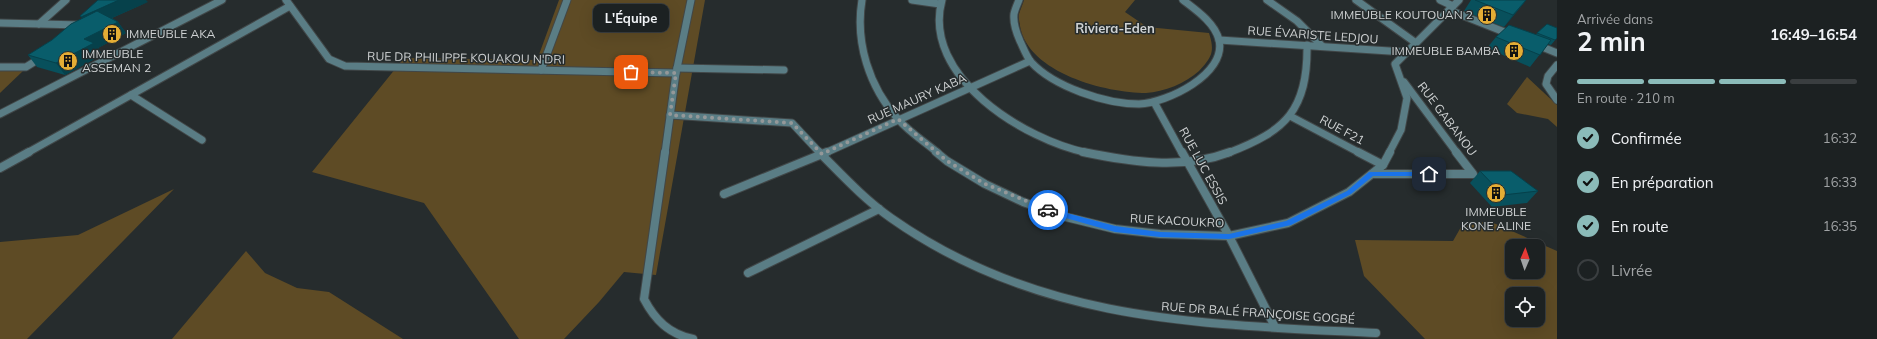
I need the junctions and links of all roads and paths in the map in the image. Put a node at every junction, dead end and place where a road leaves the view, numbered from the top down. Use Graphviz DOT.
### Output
graph roads {
  1 [pos="66,0"];
  2 [pos="222,0"];
  3 [pos="567,0"];
  4 [pos="691,0"];
  5 [pos="862,0"];
  6 [pos="912,0"];
  7 [pos="1019,0"];
  8 [pos="1183,0"];
  9 [pos="1268,0"];
  10 [pos="1356,0"];
  11 [pos="1440,0"];
  12 [pos="1460,0"];
  13 [pos="941,2"];
  14 [pos="288,3"];
  15 [pos="1451,8"];
  16 [pos="0,23"];
  17 [pos="39,24"];
  18 [pos="72,34"];
  19 [pos="1521,39"];
  20 [pos="1219,40"];
  21 [pos="1528,41"];
  22 [pos="1416,43"];
  23 [pos="1307,45"];
  24 [pos="1322,46"];
  25 [pos="1404,52"];
  26 [pos="48,53"];
  27 [pos="1557,53"];
  28 [pos="1030,61"];
  29 [pos="1557,65"];
  30 [pos="0,67"];
  31 [pos="541,70"];
  32 [pos="677,70"];
  33 [pos="784,70"];
  34 [pos="1398,75"];
  35 [pos="970,89"];
  36 [pos="131,95"];
  37 [pos="1557,100"];
  38 [pos="1154,102"];
  39 [pos="0,114"];
  40 [pos="670,115"];
  41 [pos="1290,116"];
  42 [pos="898,119"];
  43 [pos="202,140"];
  44 [pos="822,154"];
  45 [pos="1188,163"];
  46 [pos="1383,165"];
  47 [pos="0,168"];
  48 [pos="1372,174"];
  49 [pos="724,194"];
  50 [pos="879,209"];
  51 [pos="1229,236"];
  52 [pos="748,273"];
  53 [pos="1276,327"];
  54 [pos="1376,333"];
  55 [pos="693,339"];
  1 -- 17 [label="street"];
  2 -- 39 [label="street"];
  3 -- 31 [label="street"];
  4 -- 32 [label="street"];
  5 -- 42 [label="street, RUE KACOUKRO"];
  6 -- 13 [label="street"];
  7 -- 28 [label="street"];
  8 -- 20 [label="street"];
  9 -- 24 [label="street"];
  10 -- 22 [label="street"];
  11 -- 15 [label="street"];
  12 -- 15 [label="street, RUE KACOUKRO"];
  13 -- 35 [label="street"];
  14 -- 31 [label="street, RUE DR PHILIPPE KOUAKOU N'DRI"];
  14 -- 36 [label="street"];
  15 -- 19 [label="street"];
  15 -- 22 [label="street, RUE KACOUKRO"];
  16 -- 17 [label="street"];
  17 -- 18 [label="street"];
  20 -- 23 [label="street, RUE ÉVARISTE LEDJOU"];
  20 -- 38 [label="street"];
  21 -- 27 [label="street"];
  22 -- 25 [label="street, RUE KACOUKRO"];
  23 -- 24 [label="street, RUE ÉVARISTE LEDJOU"];
  23 -- 41 [label="street"];
  24 -- 25 [label="street, RUE ÉVARISTE LEDJOU"];
  25 -- 34 [label="street, RUE KACOUKRO"];
  26 -- 30 [label="street"];
  28 -- 35 [label="street, RUE MAURY KABA"];
  28 -- 38 [label="street"];
  29 -- 37 [label="street"];
  31 -- 32 [label="street, RUE DR PHILIPPE KOUAKOU N'DRI"];
  32 -- 33 [label="street, RUE DR PHILIPPE KOUAKOU N'DRI"];
  32 -- 40 [label="street"];
  34 -- 46 [label="street, RUE KACOUKRO"];
  34 -- 48 [label="street, RUE GABANOU"];
  35 -- 42 [label="street, RUE MAURY KABA"];
  35 -- 45 [label="street"];
  36 -- 43 [label="street"];
  36 -- 47 [label="street"];
  38 -- 45 [label="street, RUE LUC ESSIS"];
  40 -- 44 [label="street, RUE DR BALÉ FRANÇOISE GOGBÉ"];
  40 -- 55 [label="street"];
  41 -- 45 [label="street"];
  41 -- 46 [label="street, RUE F21"];
  42 -- 44 [label="street, RUE MAURY KABA"];
  42 -- 51 [label="street, RUE KACOUKRO"];
  44 -- 49 [label="street, RUE MAURY KABA"];
  44 -- 50 [label="street, RUE DR BALÉ FRANÇOISE GOGBÉ"];
  45 -- 51 [label="street, RUE LUC ESSIS"];
  46 -- 48 [label="street, RUE KACOUKRO"];
  48 -- 51 [label="street, RUE KACOUKRO"];
  50 -- 52 [label="street"];
  50 -- 53 [label="street, RUE DR BALÉ FRANÇOISE GOGBÉ"];
  51 -- 53 [label="street, RUE LUC ESSIS"];
  53 -- 54 [label="street, RUE DR BALÉ FRANÇOISE GOGBÉ"];
}
